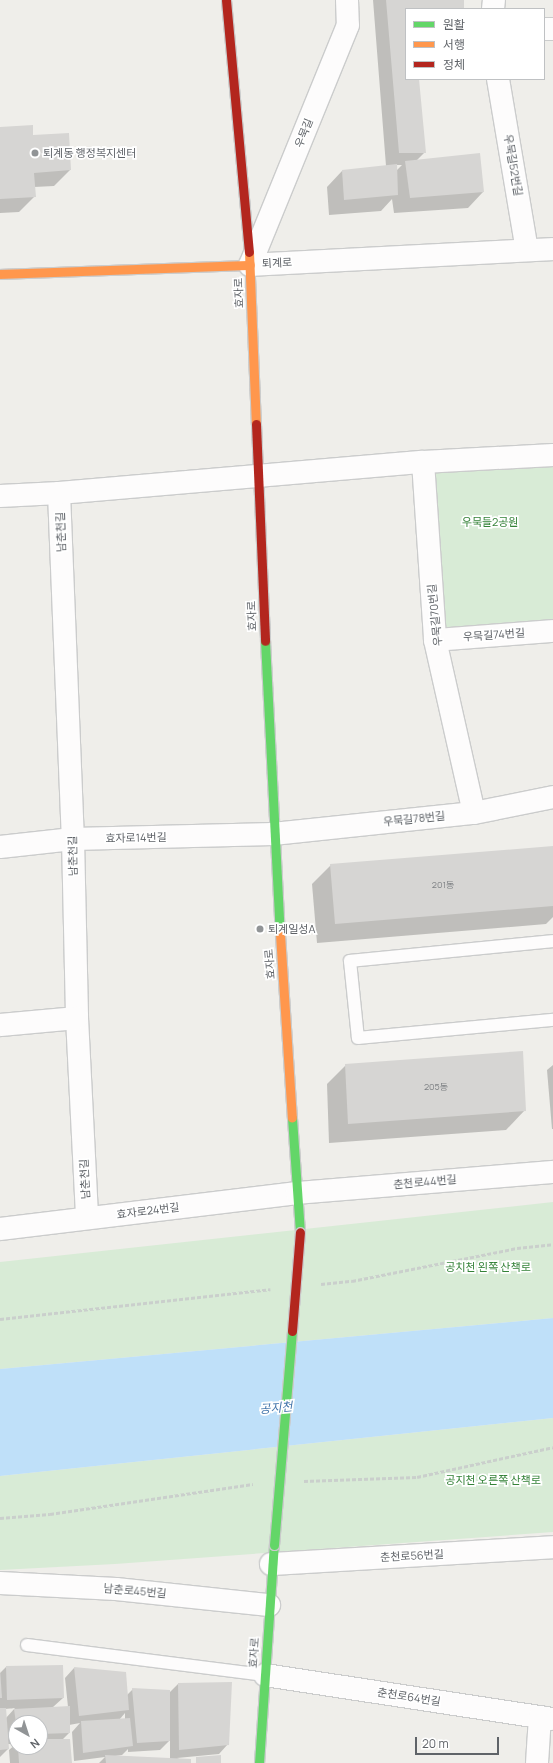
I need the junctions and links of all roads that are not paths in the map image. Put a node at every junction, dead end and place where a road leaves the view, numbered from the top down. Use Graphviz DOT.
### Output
graph roads {
  1 [pos="226,0"];
  2 [pos="347,0"];
  3 [pos="498,80"];
  4 [pos="553,249"];
  5 [pos="528,250"];
  6 [pos="250,265"];
  7 [pos="0,274"];
  8 [pos="553,455"];
  9 [pos="422,462"];
  10 [pos="259,477"];
  11 [pos="59,493"];
  12 [pos="0,496"];
  13 [pos="553,631"];
  14 [pos="435,640"];
  15 [pos="553,797"];
  16 [pos="474,813"];
  17 [pos="273,834"];
  18 [pos="73,839"];
  19 [pos="0,847"];
  20 [pos="553,941"];
  21 [pos="77,1018"];
  22 [pos="553,1020"];
  23 [pos="0,1025"];
  24 [pos="553,1172"];
  25 [pos="297,1193"];
  26 [pos="87,1218"];
  27 [pos="0,1229"];
  28 [pos="553,1547"];
  29 [pos="272,1555"];
  30 [pos="0,1583"];
  31 [pos="269,1605"];
  32 [pos="27,1645"];
  33 [pos="265,1675"];
  34 [pos="547,1718"];
  35 [pos="259,1763"];
  36 [pos="537,1763"];
  1 -- 6 [label="street, 효자로"];
  2 -- 6 [label="street, 우묵길"];
  3 -- 5 [label="street, 우묵길52번길"];
  4 -- 5 [label="street, 퇴계로"];
  5 -- 6 [label="street, 퇴계로"];
  6 -- 7 [label="street, 퇴계로"];
  6 -- 10 [label="street, 효자로"];
  8 -- 9 [label="street"];
  9 -- 10 [label="street"];
  9 -- 14 [label="street, 우묵길70번길"];
  10 -- 11 [label="street"];
  10 -- 17 [label="street, 효자로"];
  11 -- 12 [label="street"];
  11 -- 18 [label="street, 남춘천길"];
  13 -- 14 [label="street, 우묵길74번길"];
  14 -- 16 [label="street, 우묵길70번길"];
  15 -- 16 [label="street, 우묵길78번길"];
  16 -- 17 [label="street, 우묵길78번길"];
  17 -- 18 [label="street, 효자로14번길"];
  17 -- 25 [label="street, 효자로"];
  18 -- 19 [label="street, 효자로14번길"];
  18 -- 21 [label="street, 남춘천길"];
  20 -- 22 [label="lane"];
  21 -- 23 [label="street"];
  21 -- 26 [label="street, 남춘천길"];
  24 -- 25 [label="street, 춘천로44번길"];
  25 -- 26 [label="street, 효자로24번길"];
  25 -- 29 [label="street, 효자로, bridge"];
  26 -- 27 [label="street, 효자로24번길"];
  28 -- 29 [label="street, 춘천로56번길"];
  29 -- 31 [label="street, 효자로"];
  30 -- 31 [label="street, 남춘로45번길"];
  31 -- 33 [label="street, 효자로"];
  32 -- 33 [label="lane"];
  33 -- 34 [label="street, 춘천로64번길"];
  33 -- 35 [label="street, 효자로"];
  34 -- 36 [label="street"];
}
